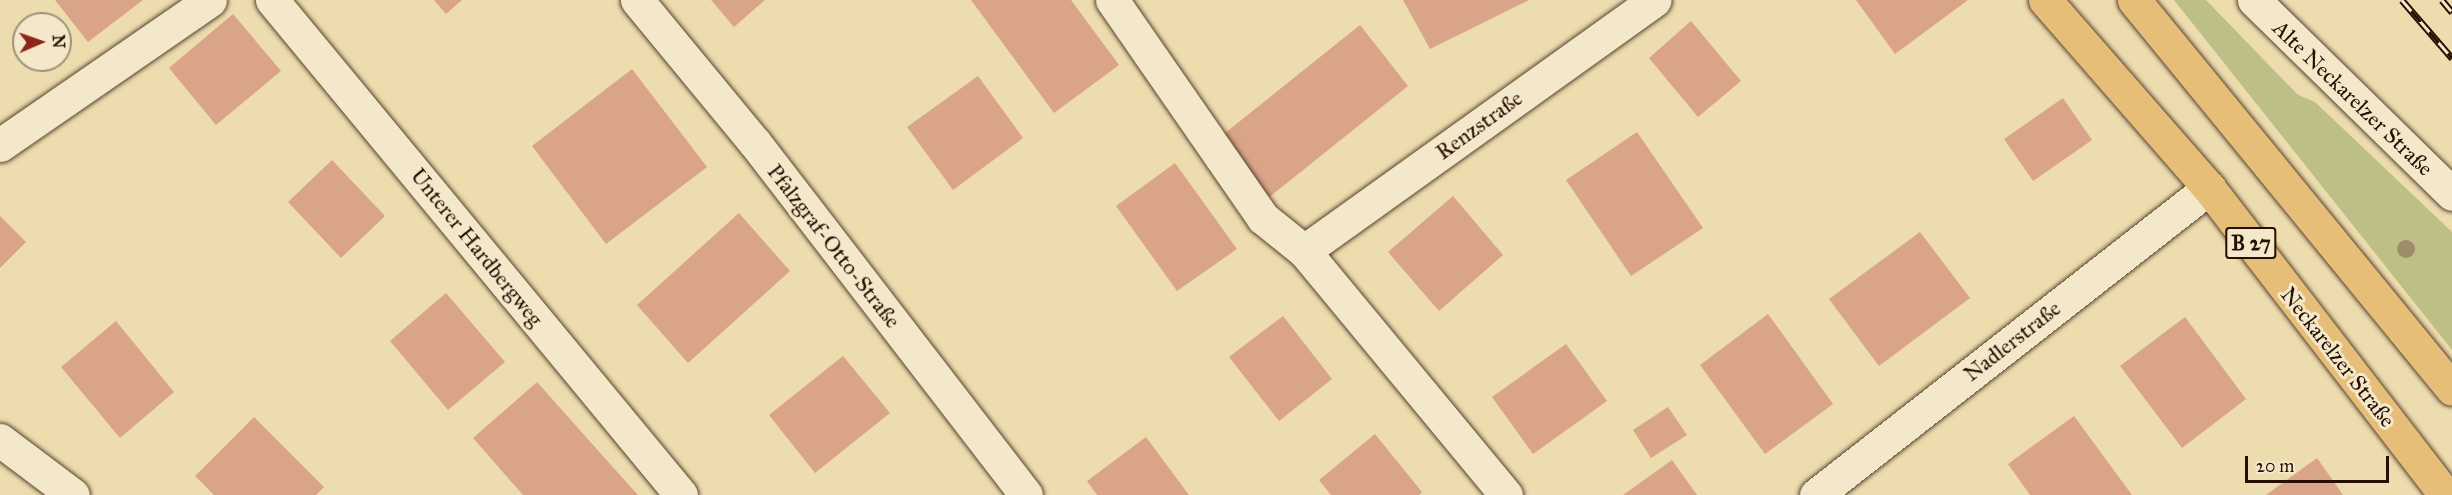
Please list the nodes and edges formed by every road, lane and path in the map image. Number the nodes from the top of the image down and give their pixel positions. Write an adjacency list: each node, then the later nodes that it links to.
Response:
1 (210, 0): 9 (street)
2 (272, 0): 16 (street, Unterer Hardbergweg)
3 (637, 0): 17 (street, Pfalzgraf-Otto-Straße)
4 (1112, 0): 12 (street)
5 (1654, 0): 12 (street, Renzstraße)
6 (2045, 0): 10 (main road, Neckarelzer Straße / B 27)
7 (2134, 0): 13 (main road, B 27)
8 (2254, 0): 11 (street, Alte Neckarelzer Straße)
9 (0, 144)
10 (2209, 188): 19 (street, Nadlerstraße); 20 (main road, Neckarelzer Straße / B 27)
11 (2452, 194)
12 (1304, 251): 18 (street)
13 (2452, 389)
14 (0, 440): 15 (street)
15 (73, 495)
16 (681, 495)
17 (1026, 495)
18 (1506, 495)
19 (1816, 495)
20 (2445, 495)

